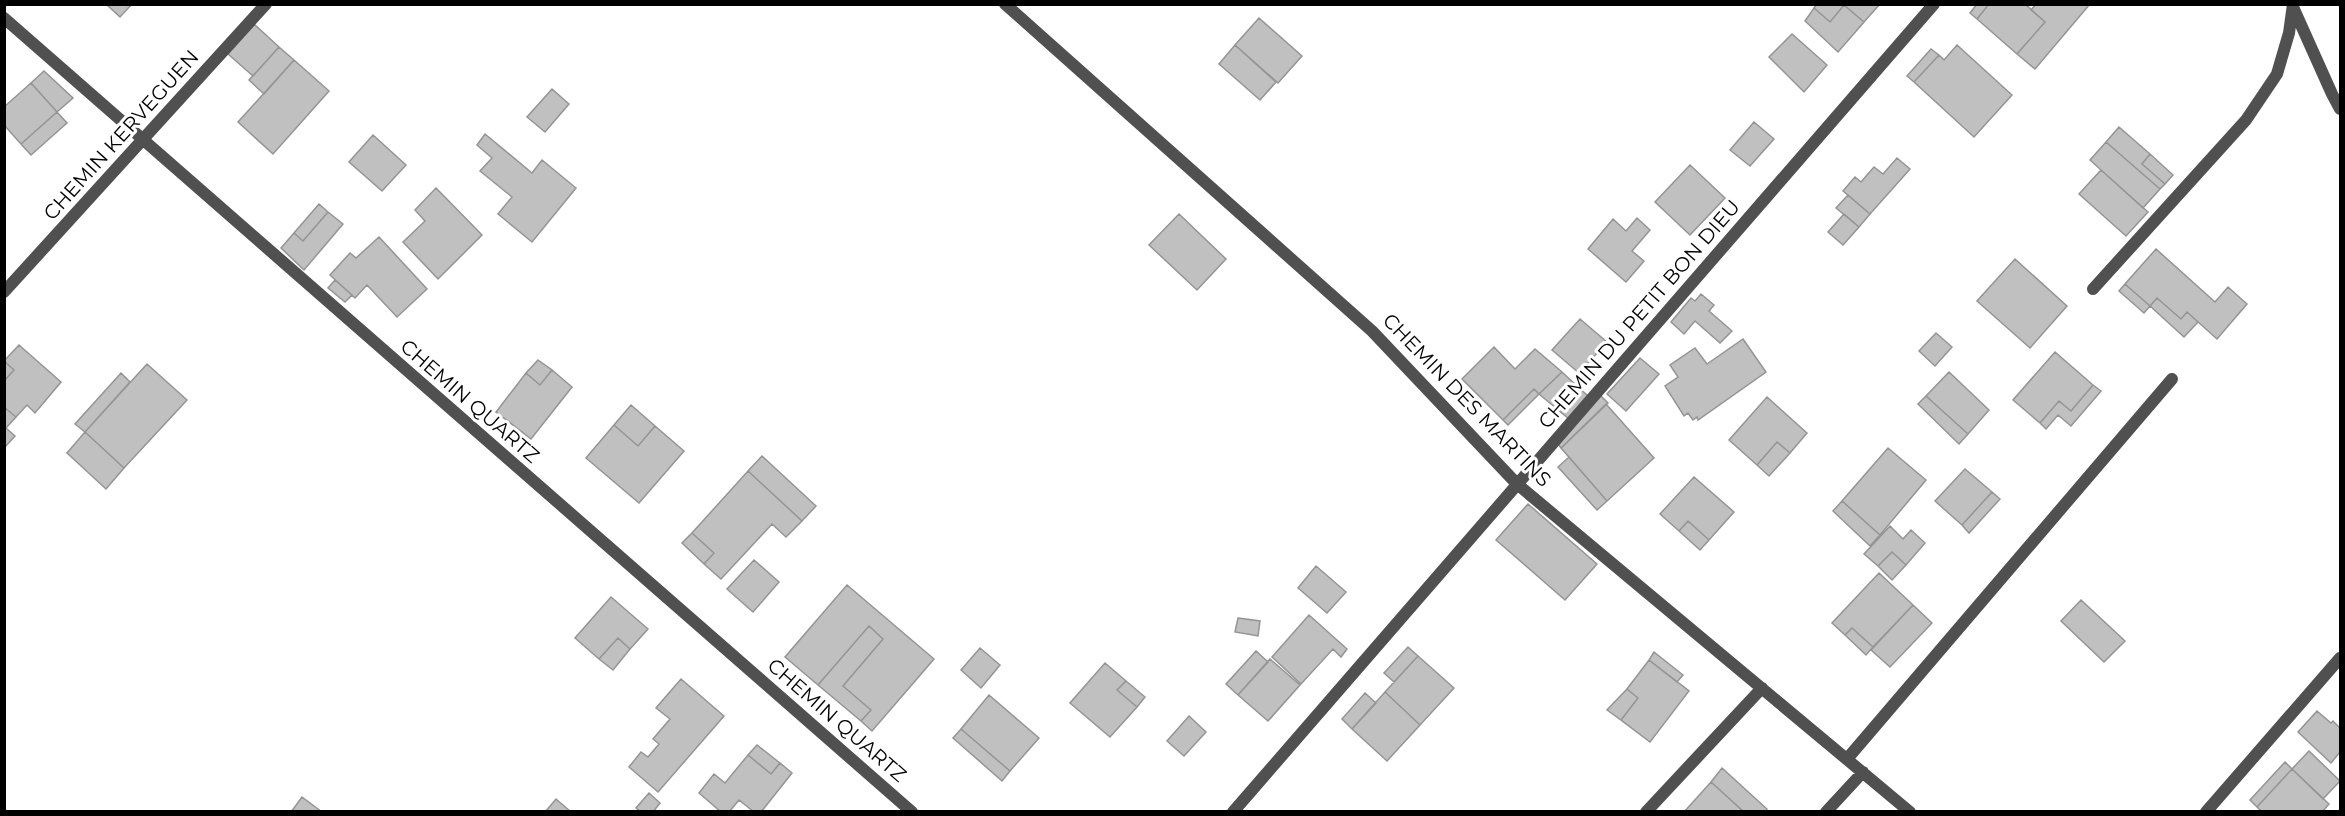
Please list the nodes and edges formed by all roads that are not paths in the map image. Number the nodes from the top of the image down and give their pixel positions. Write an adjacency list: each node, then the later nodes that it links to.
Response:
1 (266, 4): 7 (street, CHEMIN KERVEGUEN)
2 (1005, 4): 11 (street, CHEMIN DES MARTINS)
3 (1934, 4): 11 (street, CHEMIN DU PETIT BON DIEU)
4 (2292, 6): 6 (street); 8 (street)
5 (4, 18): 7 (street, CHEMIN QUARTZ)
6 (2340, 109)
7 (142, 140): 9 (street, CHEMIN KERVEGUEN); 16 (street, CHEMIN QUARTZ)
8 (2093, 289)
9 (4, 292)
10 (2172, 379): 14 (street)
11 (1517, 484): 13 (street, CHEMIN DES MARTINS); 17 (street, CHEMIN DU PETIT BON DIEU)
12 (2340, 658): 21 (street)
13 (1762, 688): 14 (street, CHEMIN DES MARTINS); 18 (street)
14 (1847, 759): 15 (street, CHEMIN DES MARTINS)
15 (1863, 772): 19 (street); 20 (street, CHEMIN DES MARTINS)
16 (912, 812)
17 (1233, 812)
18 (1646, 812)
19 (1827, 812)
20 (1910, 812)
21 (2206, 812)

